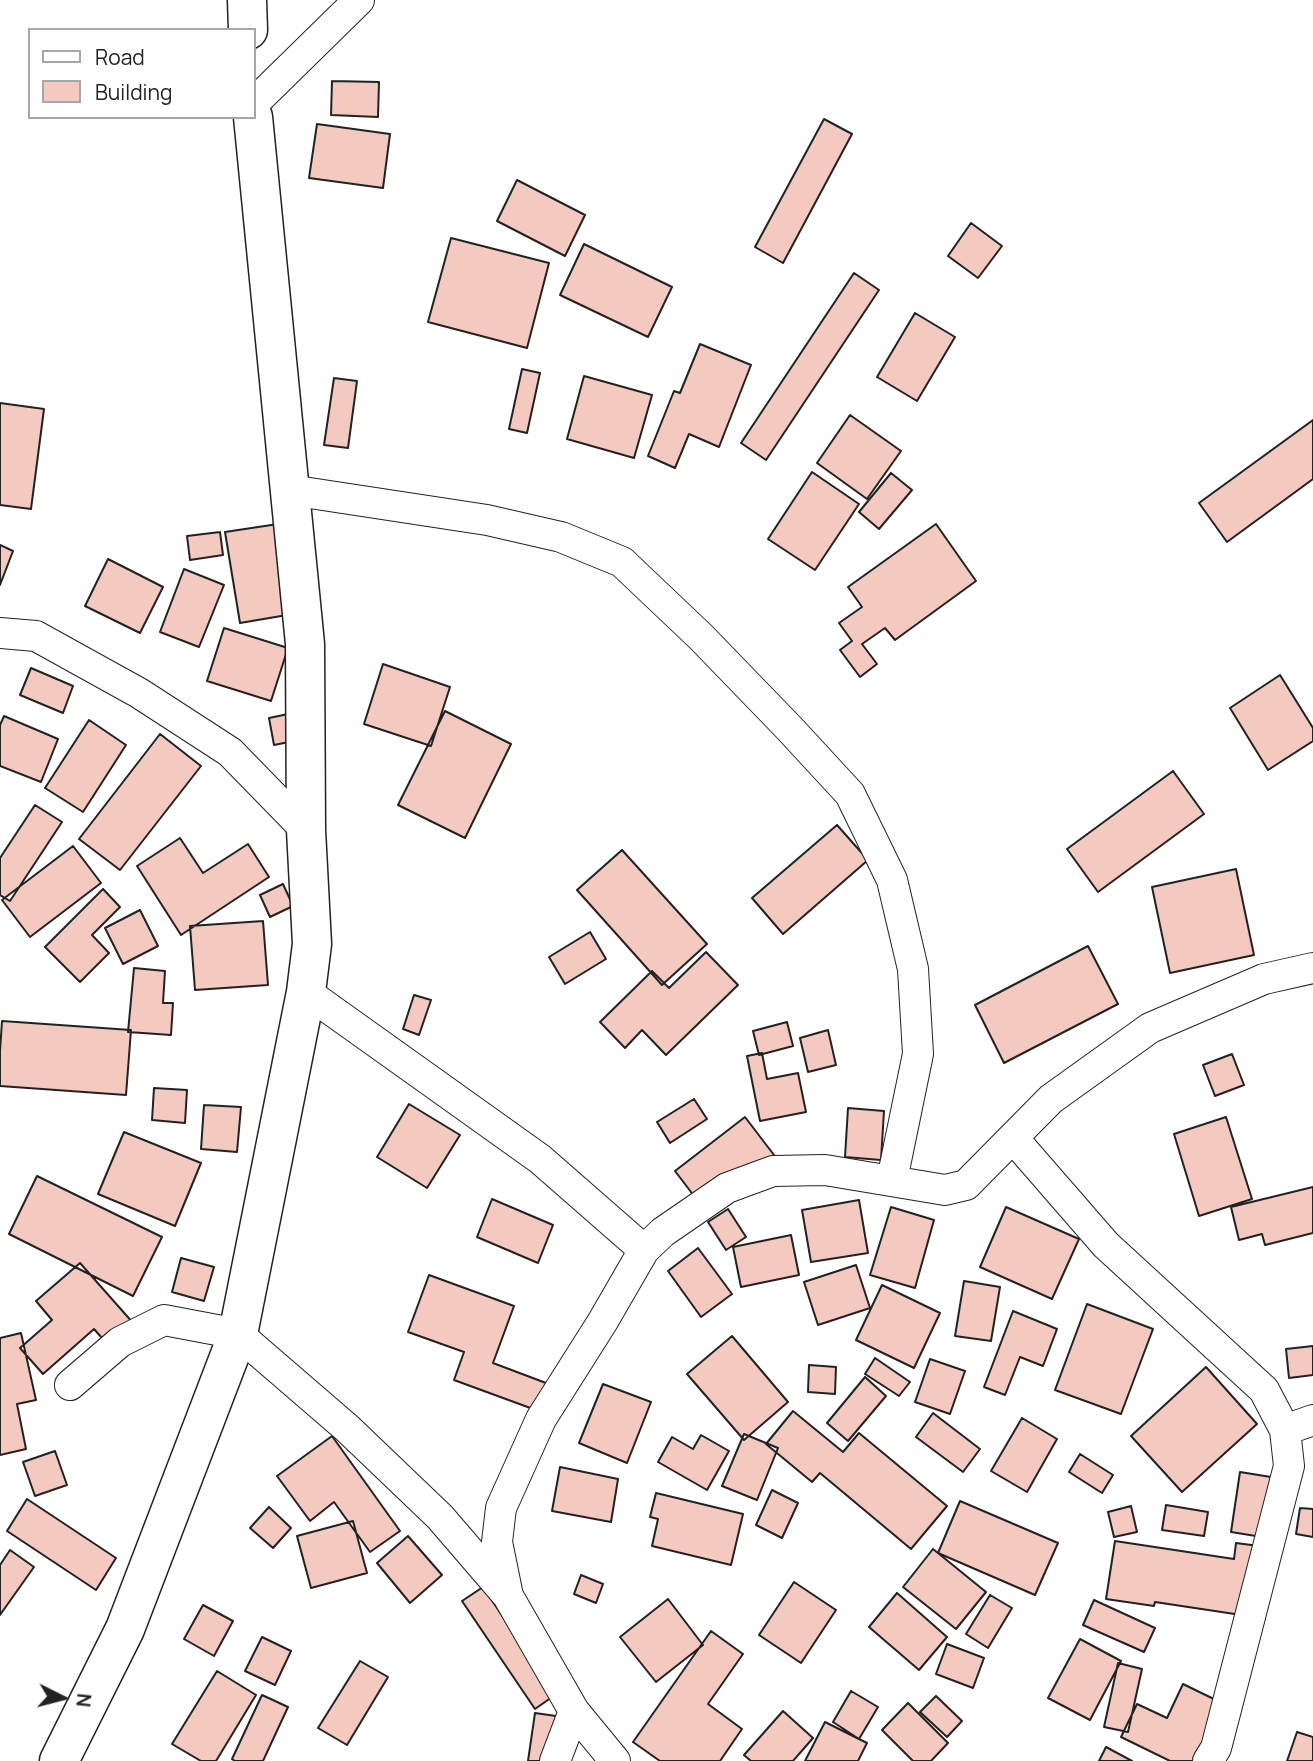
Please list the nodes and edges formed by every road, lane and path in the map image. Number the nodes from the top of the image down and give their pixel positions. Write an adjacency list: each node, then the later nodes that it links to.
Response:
1 (247, 0): 3 (street)
2 (359, 0): 4 (street)
3 (248, 28)
4 (256, 101)
5 (253, 119): 6 (street)
6 (290, 490): 8 (street); 12 (street)
7 (0, 633): 8 (street)
8 (306, 830): 10 (street)
9 (1313, 968): 11 (street)
10 (306, 992): 13 (street); 14 (street)
11 (1013, 1138): 12 (street); 16 (street)
12 (892, 1180): 13 (street)
13 (643, 1250): 17 (street)
14 (238, 1334): 15 (street); 17 (street); 19 (street)
15 (70, 1385)
16 (1299, 1425): 22 (street)
17 (508, 1596): 18 (street)
18 (574, 1711): 20 (street); 21 (street)
19 (59, 1761)
20 (555, 1761)
21 (615, 1761)
22 (1208, 1761)

